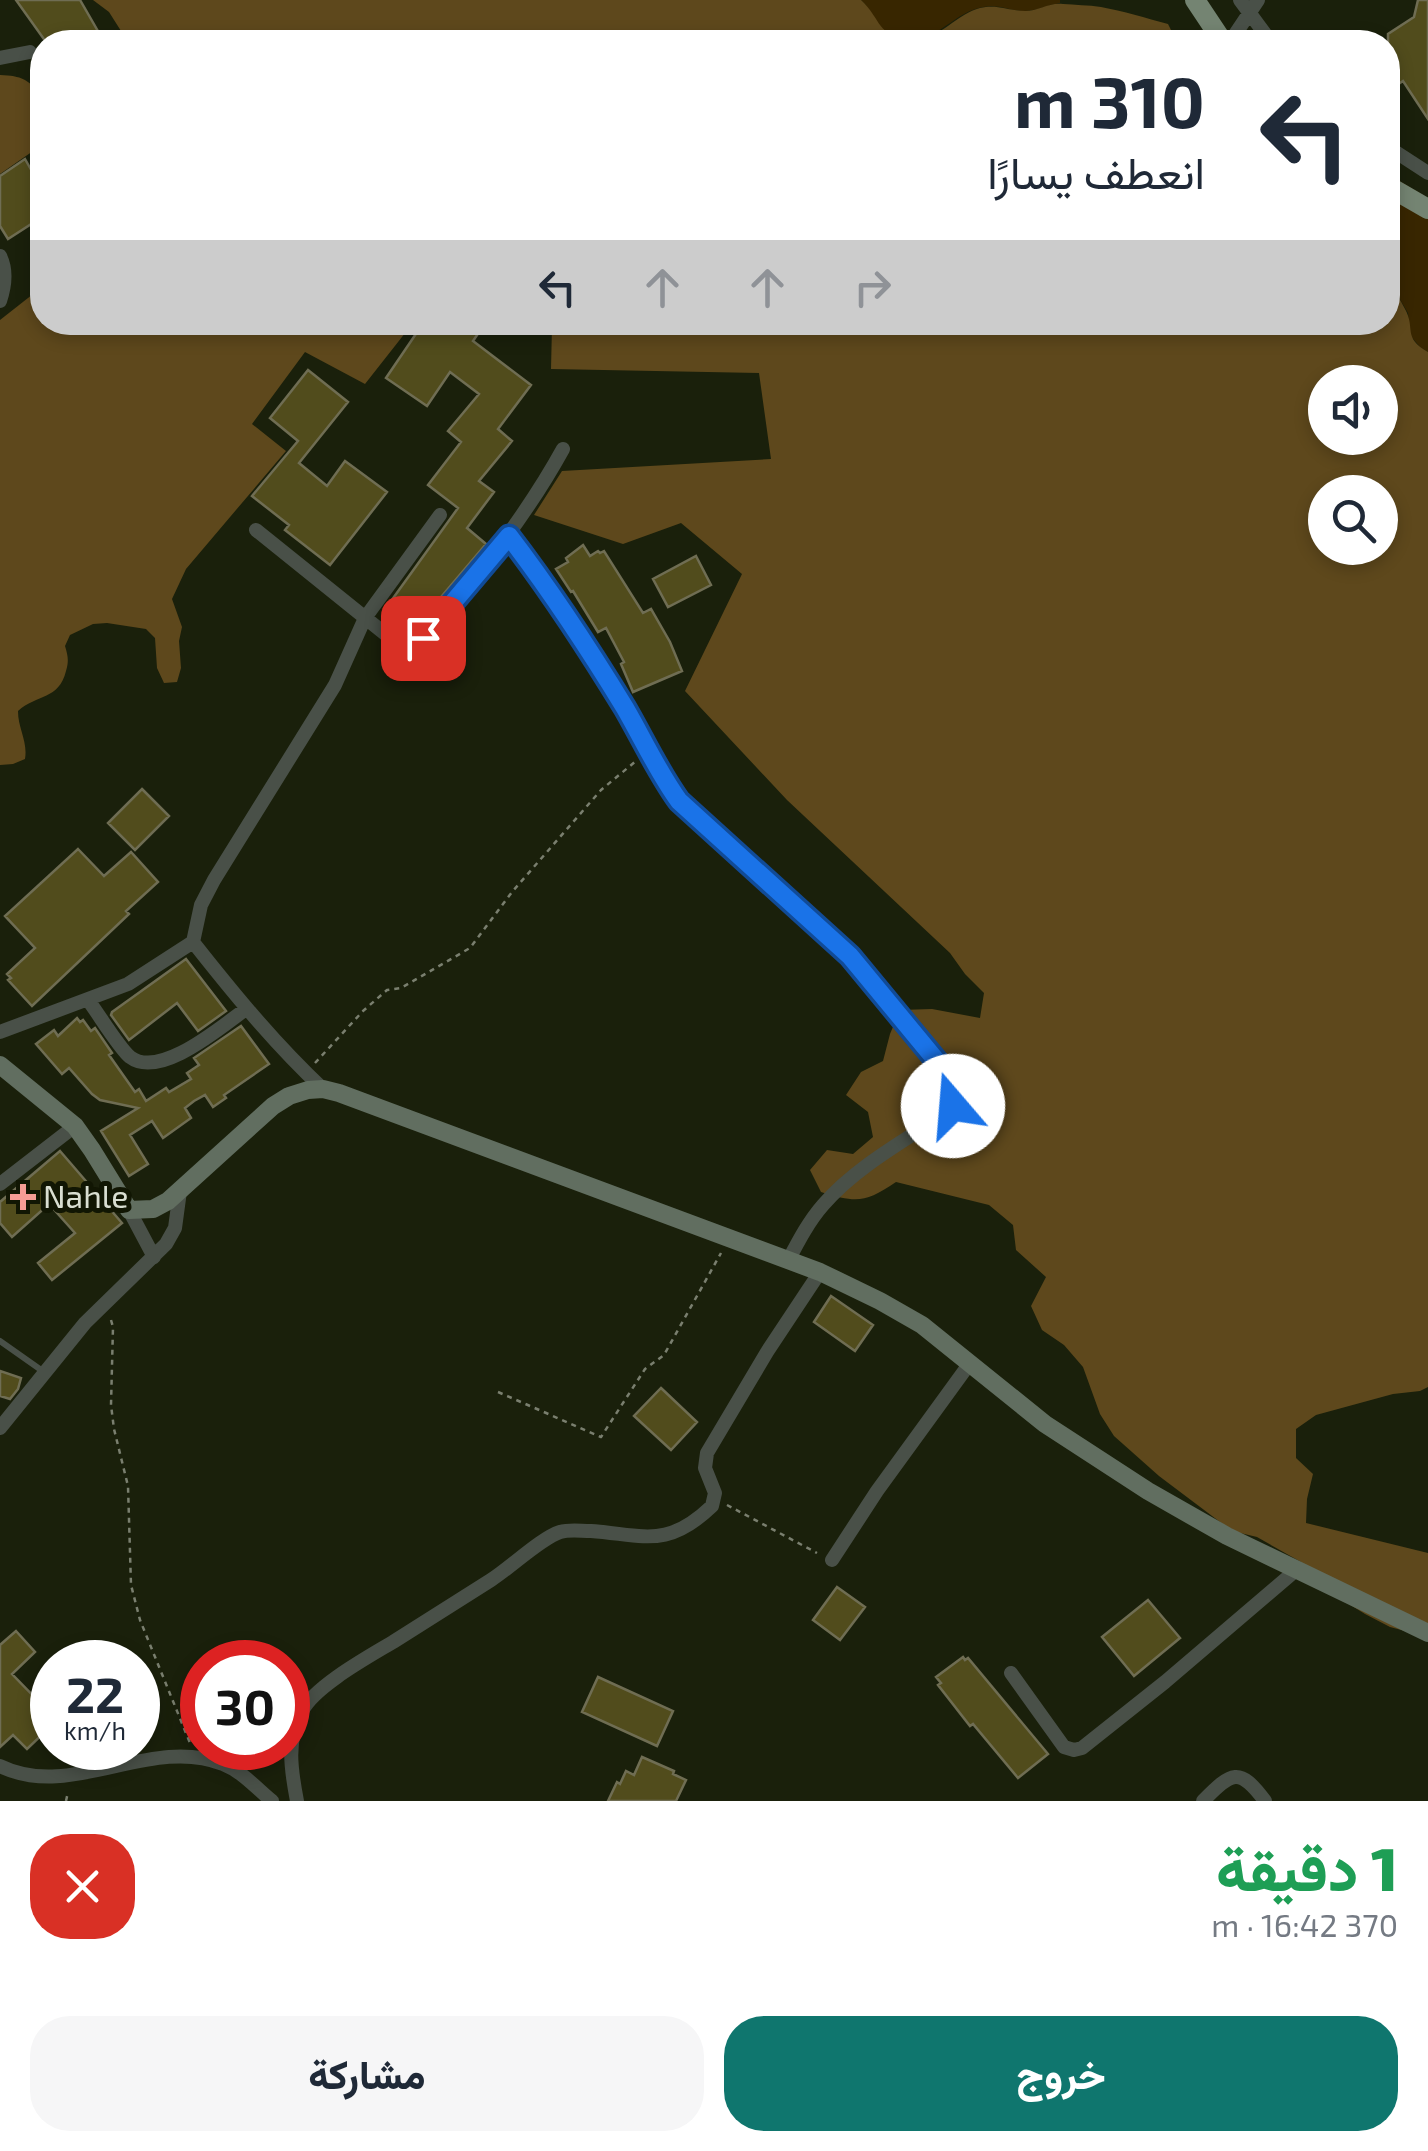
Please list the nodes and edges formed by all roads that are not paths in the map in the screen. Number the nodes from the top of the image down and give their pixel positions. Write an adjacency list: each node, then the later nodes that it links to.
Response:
1 (1195, 0): 5 (main road)
2 (1240, 0): 4 (street)
3 (1258, 0): 4 (street)
4 (1250, 14): 6 (street); 7 (street)
5 (1218, 30)
6 (1237, 30)
7 (1263, 30)
8 (30, 52): 9 (street)
9 (0, 58)
10 (1400, 154): 11 (street)
11 (1428, 173)
12 (1400, 193): 13 (main road)
13 (1428, 210)
14 (0, 256): 15 (street)
15 (0, 300)
16 (563, 448): 19 (street)
17 (440, 515): 20 (street)
18 (256, 530): 20 (street)
19 (509, 536): 20 (street); 32 (street)
20 (365, 618): 21 (street)
21 (193, 942): 22 (street); 23 (street)
22 (88, 1000): 23 (street); 24 (street)
23 (246, 1009): 26 (street)
24 (0, 1032)
25 (0, 1064): 27 (street)
26 (323, 1089): 29 (street); 32 (street)
27 (74, 1126): 28 (street); 30 (street)
28 (0, 1184)
29 (180, 1191): 30 (street); 31 (street)
30 (129, 1210): 31 (street)
31 (154, 1256): 36 (street)
32 (789, 1259): 33 (street)
33 (820, 1272): 35 (street); 45 (street)
34 (0, 1341): 36 (lane)
35 (970, 1363): 38 (street); 39 (street)
36 (45, 1372): 37 (street)
37 (0, 1428)
38 (832, 1560)
39 (1296, 1570): 40 (street); 41 (street)
40 (1428, 1633)
41 (1011, 1674)
42 (0, 1766): 43 (street)
43 (68, 1793): 44 (street)
44 (272, 1801)
45 (297, 1801)
46 (1203, 1801): 47 (street)
47 (1265, 1801)

